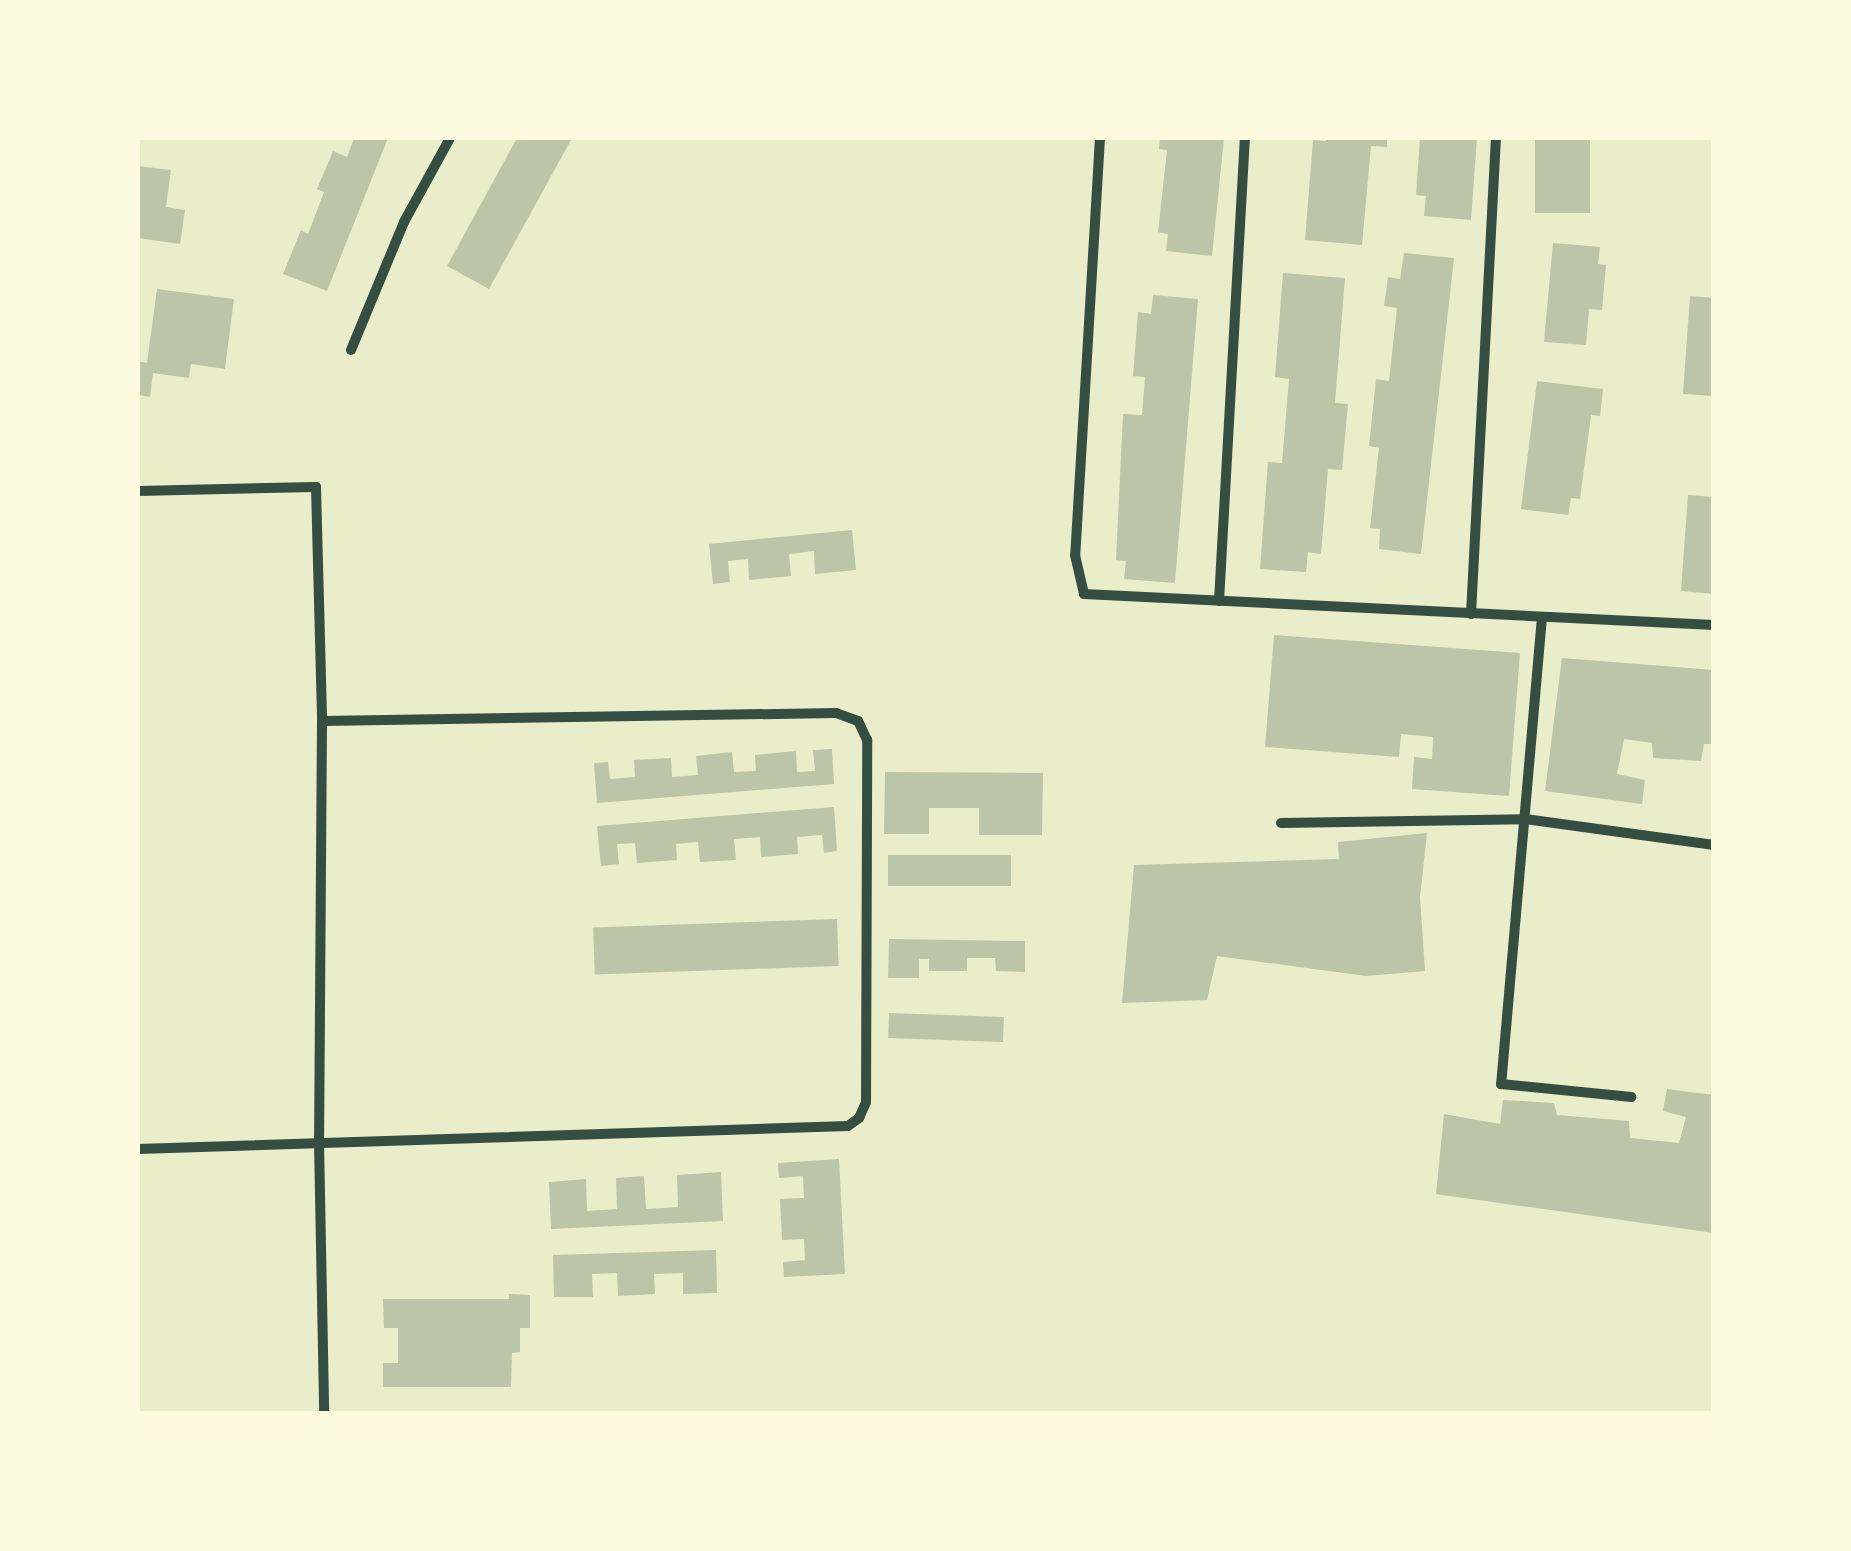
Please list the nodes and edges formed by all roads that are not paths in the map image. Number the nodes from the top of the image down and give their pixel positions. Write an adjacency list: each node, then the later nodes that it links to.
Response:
1 (450, 138): 5 (street)
2 (1100, 138): 7 (street)
3 (1245, 138): 7 (street)
4 (1496, 138): 8 (street)
5 (351, 350)
6 (138, 492): 11 (street)
7 (1219, 601): 8 (street)
8 (1471, 614): 9 (street)
9 (1542, 617): 10 (street); 12 (street)
10 (1714, 625)
11 (322, 722): 16 (street); 16 (street)
12 (1525, 818): 13 (street); 14 (street); 15 (street)
13 (1281, 824)
14 (1714, 845)
15 (1630, 1097)
16 (318, 1142): 17 (street); 18 (street)
17 (138, 1149)
18 (324, 1414)

